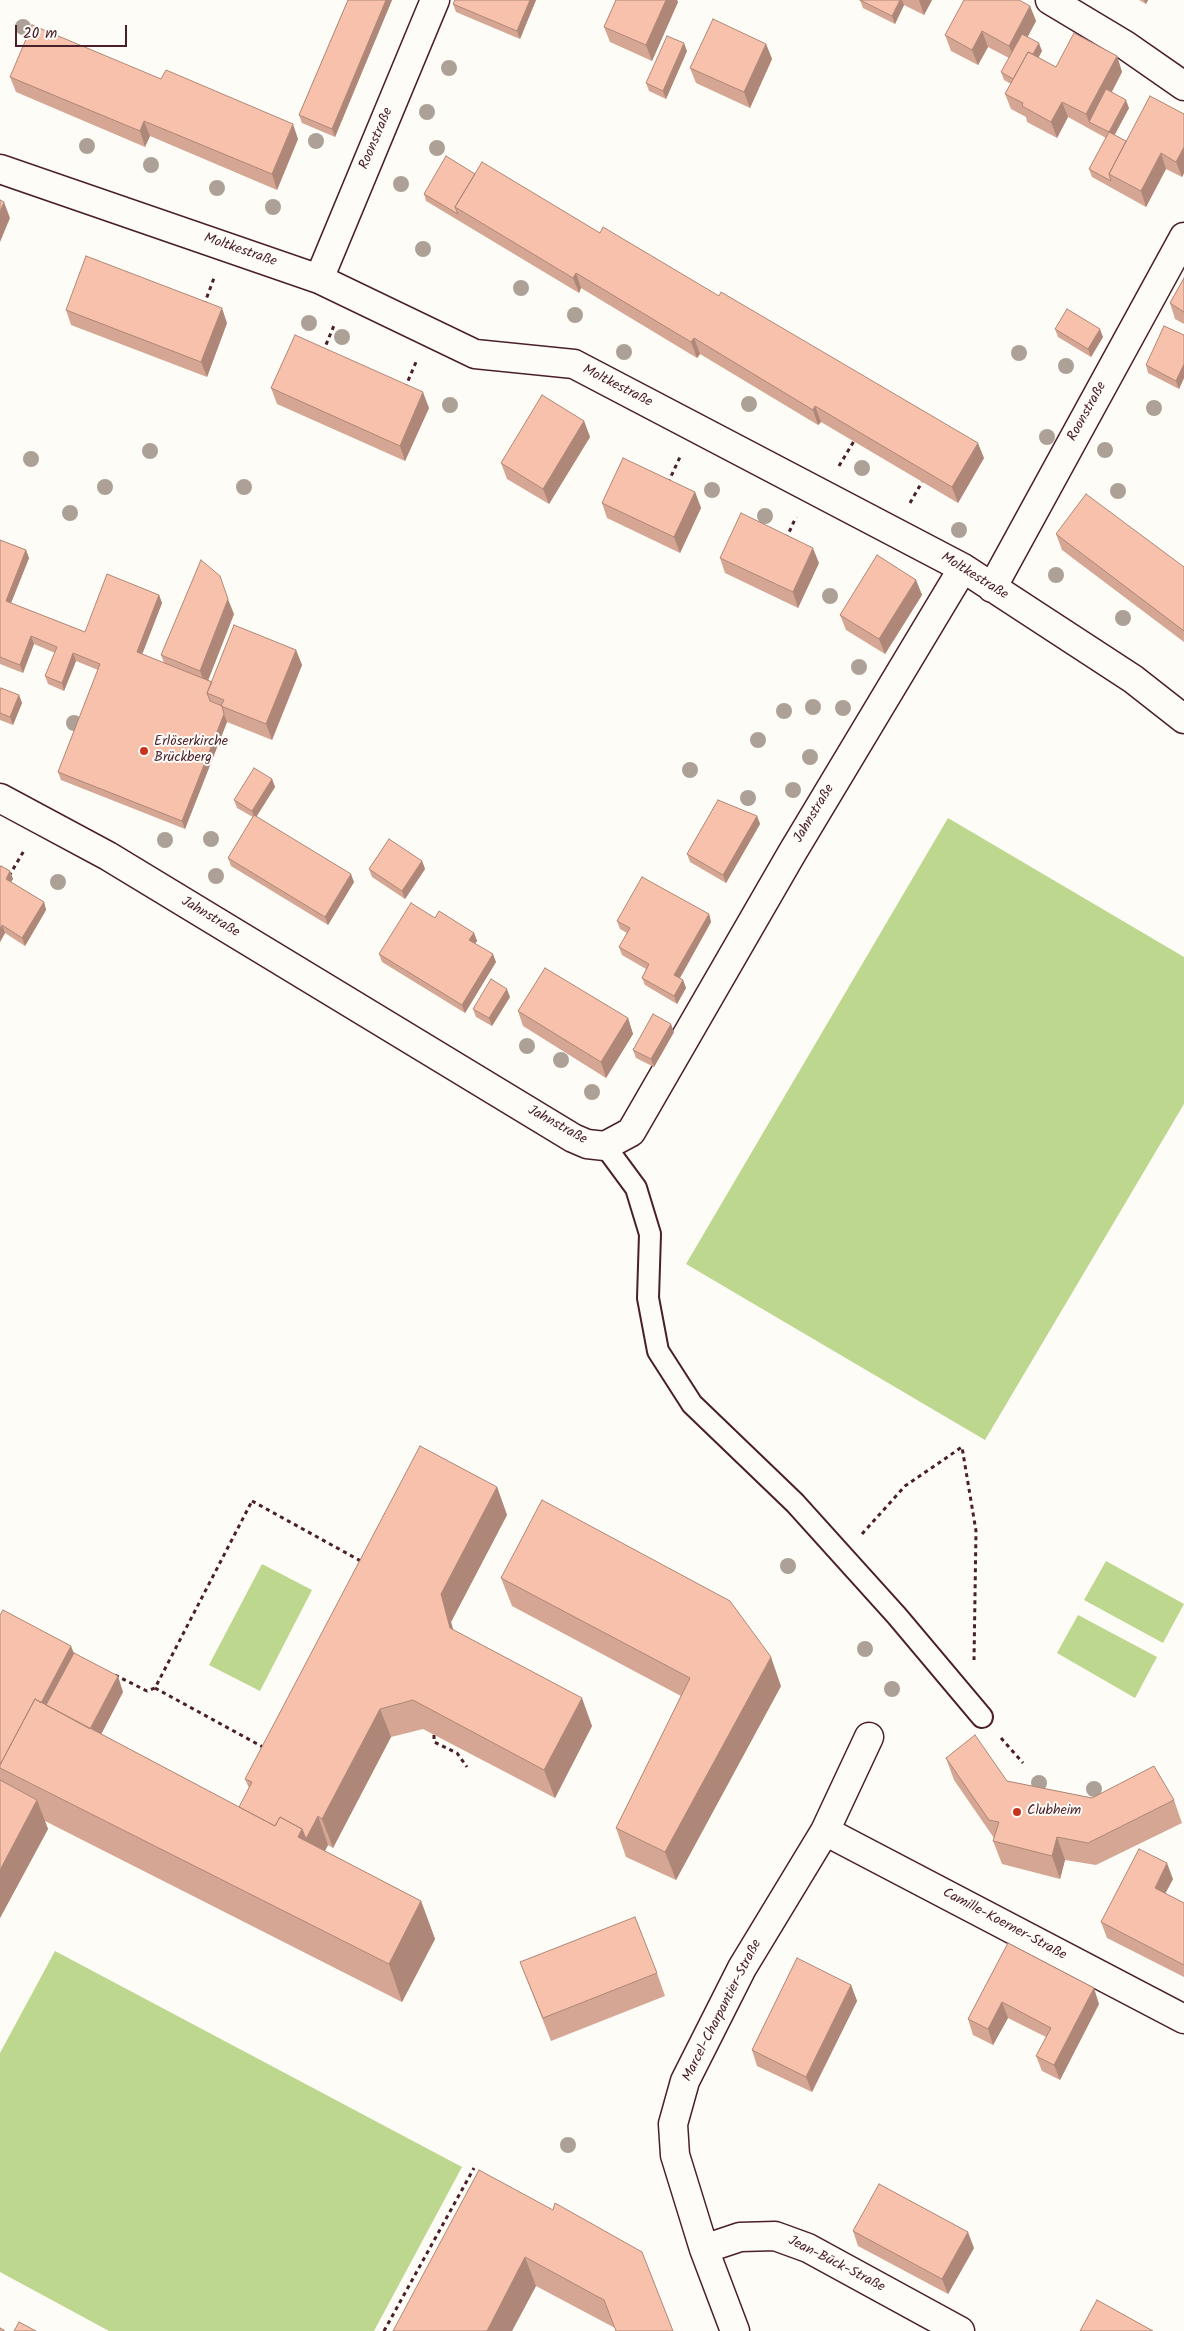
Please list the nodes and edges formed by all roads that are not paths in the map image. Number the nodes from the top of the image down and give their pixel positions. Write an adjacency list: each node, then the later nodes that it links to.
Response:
1 (435, 0): 6 (street, Roonstraße)
2 (1050, 0): 3 (street)
3 (1184, 86)
4 (0, 169): 6 (street, Moltkestraße)
5 (1184, 237): 8 (street, Roonstraße)
6 (319, 279): 7 (street, Moltkestraße)
7 (963, 568): 8 (street, Moltkestraße); 11 (street, Jahnstraße)
8 (992, 588): 9 (street, Moltkestraße)
9 (1184, 719)
10 (0, 798): 11 (street, Jahnstraße)
11 (605, 1146): 12 (lane)
12 (982, 1717)
13 (869, 1738): 14 (street, Marcel-Charpantier-Straße)
14 (825, 1831): 15 (street, Camille-Koerner-Straße); 16 (street, Marcel-Charpantier-Straße)
15 (1184, 2019)
16 (704, 2249): 17 (street, Marcel-Charpantier-Straße); 18 (street, Jean-Bück-Straße)
17 (735, 2331)
18 (960, 2331)

